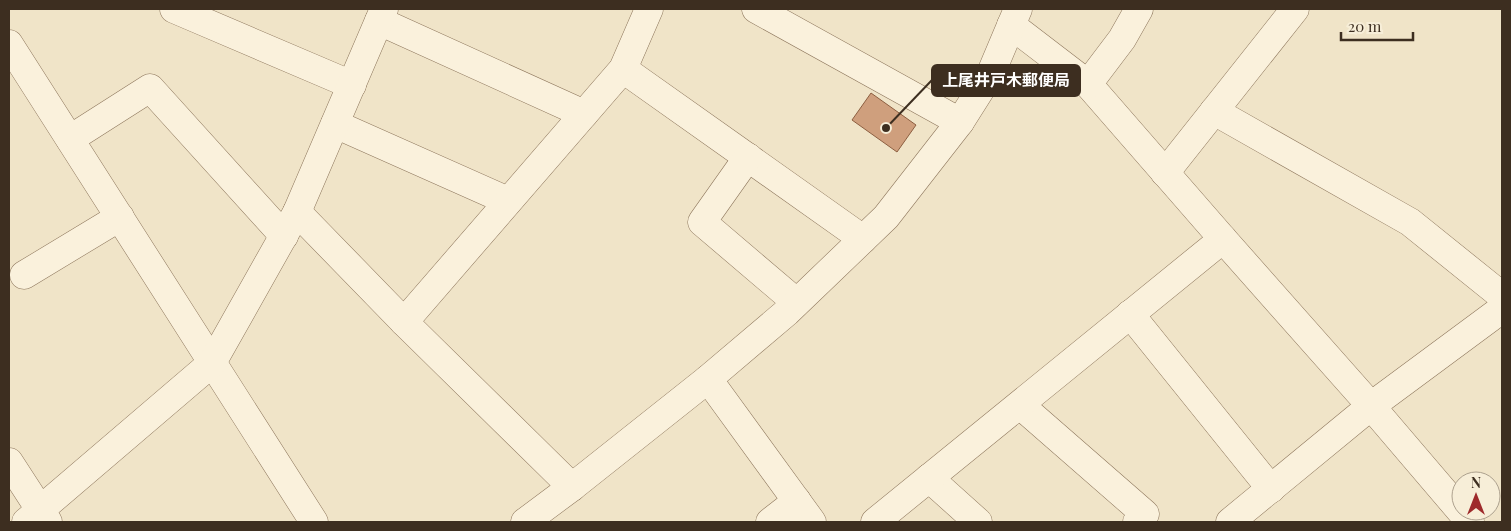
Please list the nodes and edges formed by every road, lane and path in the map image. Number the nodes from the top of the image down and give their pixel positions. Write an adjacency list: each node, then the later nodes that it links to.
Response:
1 (174, 9): 6 (street)
2 (649, 9): 10 (street)
3 (756, 9): 15 (street)
4 (1139, 9): 11 (street)
5 (1295, 9): 13 (street)
6 (207, 15): 12 (street)
7 (382, 15): 12 (street); 14 (street)
8 (1015, 17): 11 (street); 15 (street)
9 (9, 44): 17 (street)
10 (624, 69): 14 (street); 18 (street)
11 (1088, 84): 19 (street)
12 (352, 85): 16 (street)
13 (1214, 111): 19 (street); 27 (street)
14 (584, 114): 20 (street)
15 (960, 122): 24 (street)
16 (335, 124): 20 (street); 21 (street)
17 (70, 139): 22 (street); 23 (street)
18 (748, 157): 24 (street); 28 (street)
19 (1166, 173): 25 (street)
20 (508, 201): 31 (street)
21 (297, 212): 23 (street); 31 (street)
22 (120, 217): 26 (street); 32 (street)
23 (284, 236): 32 (street)
24 (863, 239): 28 (street)
25 (1223, 239): 30 (street); 35 (street)
26 (24, 275)
27 (1502, 296)
28 (796, 302): 33 (street)
29 (1502, 309): 35 (street)
30 (1130, 314): 34 (street); 39 (street)
31 (404, 322): 38 (street)
32 (212, 363): 41 (street); 43 (street)
33 (708, 379): 38 (street); 40 (street)
34 (1020, 405): 37 (street); 49 (street)
35 (1372, 406): 39 (street); 50 (street)
36 (9, 462): 41 (street)
37 (929, 478): 47 (street); 48 (street)
38 (572, 487): 44 (street)
39 (1271, 489): 42 (street)
40 (797, 501): 45 (street); 46 (street)
41 (38, 518)
42 (1236, 521)
43 (314, 522)
44 (525, 522)
45 (770, 522)
46 (812, 522)
47 (875, 522)
48 (978, 522)
49 (1137, 522)
50 (1470, 522)

